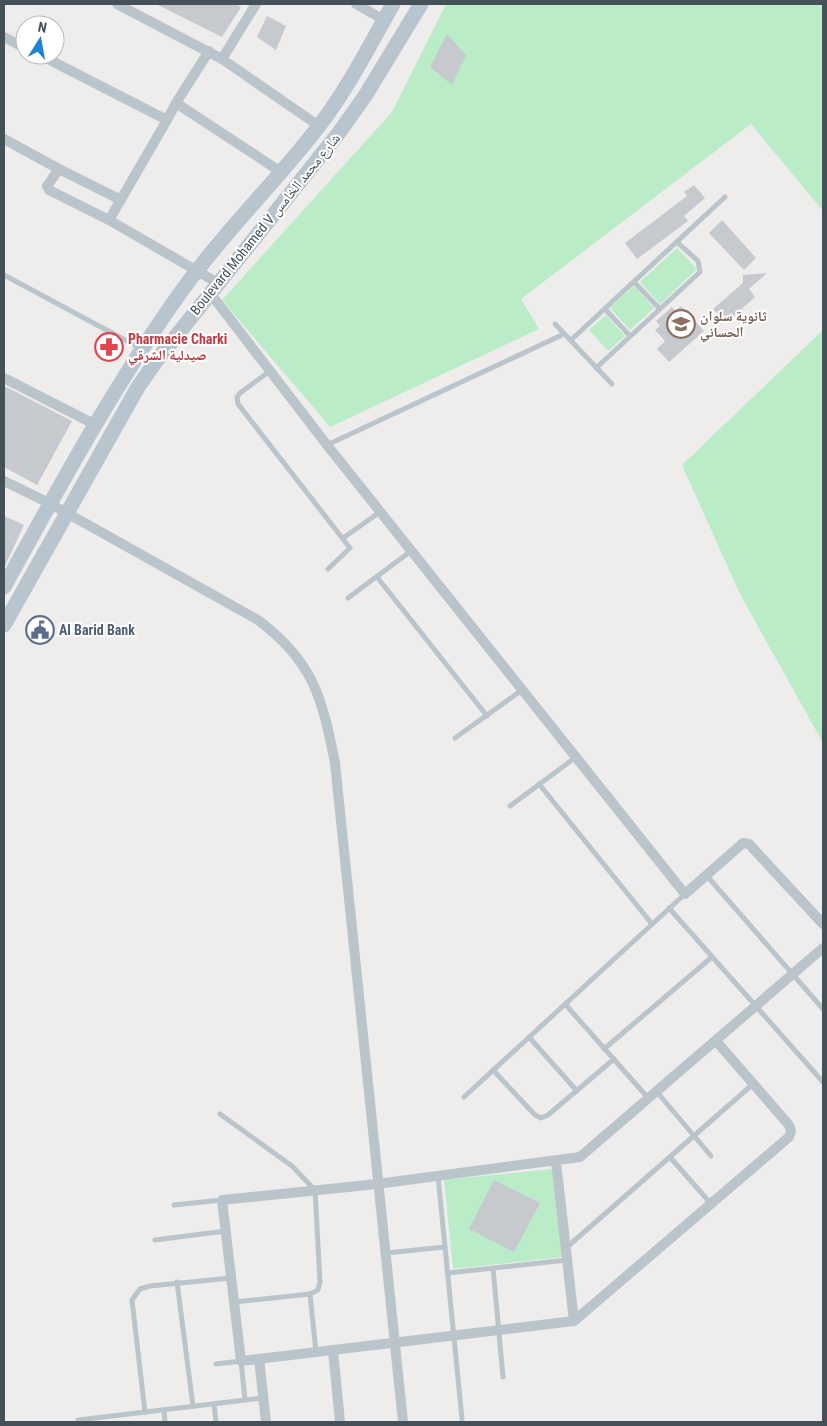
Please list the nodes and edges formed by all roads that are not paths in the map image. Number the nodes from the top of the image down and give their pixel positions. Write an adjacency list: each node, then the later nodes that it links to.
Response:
1 (117, 4): 7 (street)
2 (256, 4): 8 (street)
3 (356, 4): 6 (street)
4 (393, 4): 6 (street, Boulevard Mohamed V شارع محمد الخامس)
5 (421, 4): 23 (street, Boulevard Mohamed V شارع محمد الخامس)
6 (384, 20): 12 (street, Boulevard Mohamed V شارع محمد الخامس)
7 (209, 51): 8 (street); 10 (street)
8 (222, 59): 12 (street)
9 (60, 65): 11 (street)
10 (176, 103): 11 (street); 15 (street)
11 (167, 120): 17 (street)
12 (319, 126): 15 (street, Boulevard Mohamed V شارع محمد الخامس)
13 (4, 139): 14 (street)
14 (59, 169): 17 (street); 18 (street)
15 (281, 172): 20 (street, Boulevard Mohamed V شارع محمد الخامس)
16 (725, 197): 19 (lane)
17 (121, 200): 18 (street)
18 (109, 220): 20 (street)
19 (677, 242): 22 (lane); 25 (lane)
20 (199, 270): 23 (street); 30 (street, Boulevard Mohamed V شارع محمد الخامس)
21 (4, 276): 30 (lane)
22 (634, 282): 24 (lane); 25 (lane)
23 (214, 288): 32 (street); 40 (street, Boulevard Mohamed V شارع محمد الخامس)
24 (605, 309): 28 (lane); 29 (lane)
25 (660, 309): 28 (lane)
26 (555, 324): 27 (lane)
27 (564, 334): 29 (lane); 36 (lane)
28 (630, 336): 31 (lane)
29 (570, 340): 31 (lane)
30 (143, 349): 35 (street, Boulevard Mohamed V شارع محمد الخامس)
31 (596, 368): 34 (lane)
32 (270, 371): 36 (street); 41 (lane)
33 (4, 378): 35 (street)
34 (612, 384)
35 (94, 424): 38 (street, Boulevard Mohamed V شارع محمد الخامس)
36 (327, 445): 39 (street)
37 (4, 481): 38 (street)
38 (49, 502): 40 (street); 45 (street, Boulevard Mohamed V شارع محمد الخامس)
39 (380, 512): 41 (lane); 42 (street)
40 (67, 514): 47 (street, Boulevard Mohamed V شارع محمد الخامس); 82 (street)
41 (343, 538): 43 (lane)
42 (411, 551): 44 (lane); 48 (street)
43 (328, 569)
44 (377, 577): 46 (lane); 49 (lane)
45 (6, 578)
46 (348, 598)
47 (4, 625)
48 (522, 690): 49 (lane); 51 (street)
49 (487, 716): 50 (lane)
50 (456, 738)
51 (576, 757): 52 (lane); 55 (street)
52 (539, 784): 53 (lane); 57 (lane)
53 (510, 806)
54 (707, 876): 55 (street); 58 (street); 61 (lane)
55 (685, 894): 56 (lane)
56 (669, 908): 57 (lane); 60 (lane)
57 (652, 924): 62 (lane)
58 (823, 924)
59 (823, 948): 61 (street)
60 (712, 957): 63 (lane); 67 (lane)
61 (793, 974): 63 (street); 64 (lane)
62 (565, 1004): 65 (lane); 67 (lane)
63 (756, 1006): 66 (street); 70 (lane)
64 (823, 1008)
65 (529, 1037): 69 (lane); 72 (lane)
66 (716, 1040): 71 (street); 73 (street)
67 (604, 1048): 68 (lane)
68 (614, 1060): 72 (lane); 75 (lane)
69 (493, 1070): 72 (lane); 74 (lane)
70 (823, 1082)
71 (754, 1083): 77 (lane); 86 (street)
72 (577, 1090)
73 (658, 1092): 75 (street); 77 (lane)
74 (464, 1097)
75 (649, 1099): 80 (street)
76 (220, 1114): 83 (lane)
77 (694, 1135): 78 (lane); 79 (lane)
78 (711, 1156)
79 (670, 1157): 86 (lane); 90 (lane)
80 (556, 1162): 81 (street); 90 (street)
81 (438, 1176): 82 (street); 89 (lane)
82 (377, 1184): 83 (street); 91 (street)
83 (315, 1190): 84 (street); 97 (lane)
84 (222, 1200): 85 (lane); 87 (street)
85 (174, 1205)
86 (712, 1205): 99 (street)
87 (226, 1231): 88 (lane); 95 (street)
88 (155, 1240)
89 (445, 1246): 91 (lane); 94 (lane)
90 (566, 1249): 92 (street)
91 (385, 1253): 102 (street)
92 (567, 1260): 93 (lane); 99 (street)
93 (493, 1268): 94 (lane); 100 (lane)
94 (448, 1273): 101 (lane)
95 (231, 1278): 96 (lane); 98 (street)
96 (178, 1282): 112 (lane); 114 (lane)
97 (310, 1294): 98 (lane); 104 (lane)
98 (234, 1302): 106 (street)
99 (574, 1321): 100 (street)
100 (499, 1330): 101 (street); 108 (lane)
101 (454, 1336): 102 (street); 115 (lane)
102 (396, 1342): 103 (street); 121 (street)
103 (333, 1351): 104 (street); 120 (street)
104 (316, 1352): 105 (street)
105 (259, 1359): 106 (street); 109 (street)
106 (241, 1361): 107 (lane); 110 (lane)
107 (216, 1364)
108 (504, 1377)
109 (263, 1398): 110 (lane); 119 (street)
110 (245, 1400): 111 (lane)
111 (214, 1404): 112 (lane); 118 (lane)
112 (193, 1406): 113 (lane)
113 (164, 1410): 114 (lane); 117 (lane)
114 (145, 1412): 116 (lane)
115 (462, 1419)
116 (78, 1420)
117 (165, 1422)
118 (216, 1422)
119 (266, 1422)
120 (340, 1422)
121 (403, 1422)

